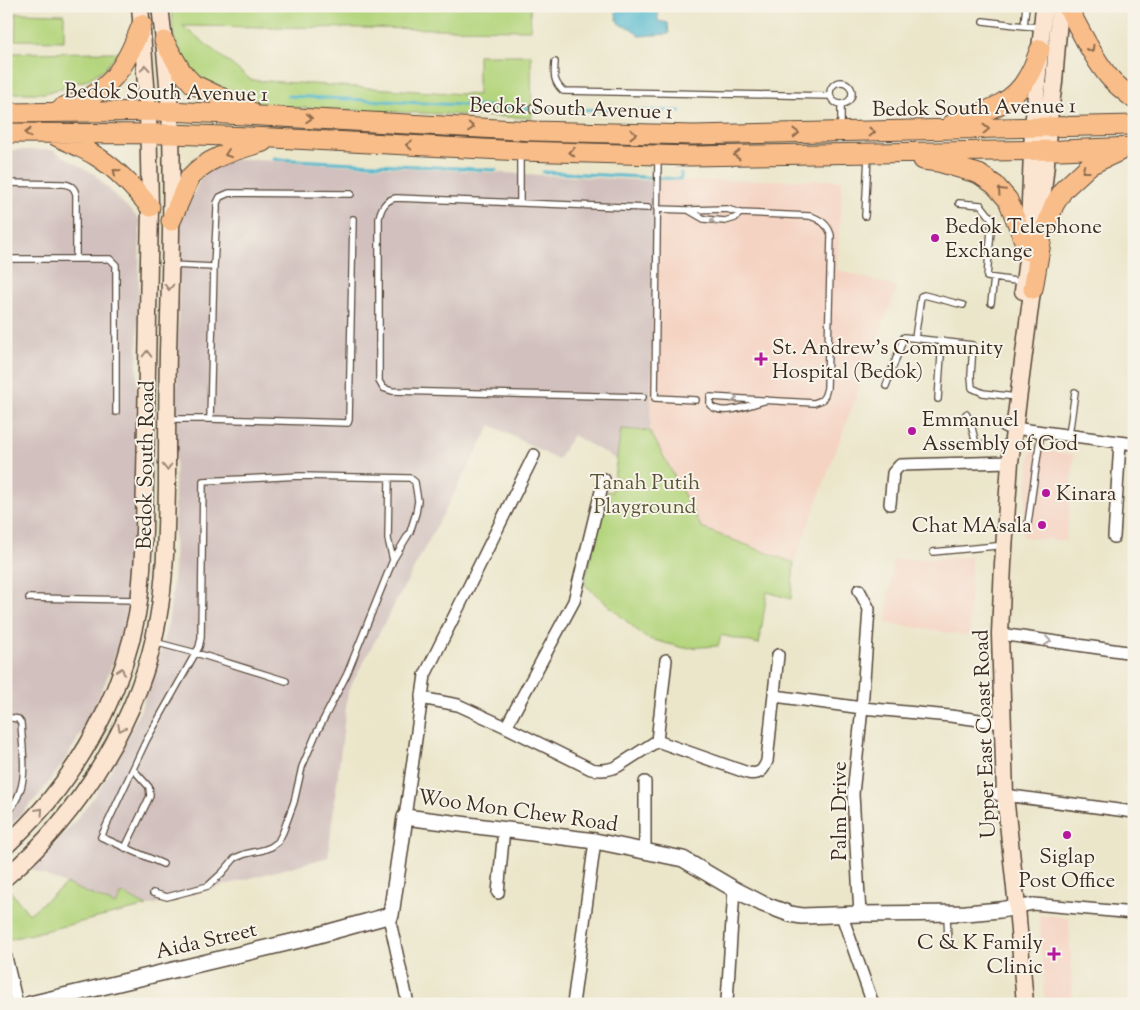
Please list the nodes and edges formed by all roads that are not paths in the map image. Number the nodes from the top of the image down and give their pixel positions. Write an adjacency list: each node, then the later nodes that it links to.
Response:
1 (160, 6): 10 (main road, Bedok South Road)
2 (1026, 6): 8 (lane)
3 (1044, 6): 9 (main road, Upper East Coast Road)
4 (1060, 6): 22 (main road, Upper East Coast Road)
5 (1067, 6): 14 (main road, one-way to 14)
6 (141, 15): 16 (main road, Bedok South Road, one-way to 6); 18 (main road)
7 (984, 21): 8 (lane)
8 (1024, 26): 9 (lane)
9 (1042, 28): 11 (main road, Upper East Coast Road)
10 (164, 41): 17 (main road, Bedok South Road); 20 (main road)
11 (1040, 49): 22 (main road, Upper East Coast Road); 23 (main road)
12 (555, 62): 13 (lane)
13 (830, 96): 15 (lane); 15 (lane)
14 (1134, 99)
15 (841, 105): 24 (lane)
16 (148, 111): 17 (main road, Bedok South Avenue 1); 18 (main road, Bedok South Avenue 1); 27 (main road, Bedok South Road)
17 (170, 111): 20 (main road, Bedok South Avenue 1); 28 (main road, Bedok South Road)
18 (45, 113): 19 (main road, Bedok South Avenue 1)
19 (6, 114)
20 (260, 115): 24 (main road, Bedok South Avenue 1, one-way to 24)
21 (1134, 125): 22 (main road, Bedok South Avenue 1)
22 (1041, 127): 23 (main road, Bedok South Avenue 1, one-way to 22); 31 (main road, Upper East Coast Road)
23 (939, 129): 24 (main road, Bedok South Avenue 1, one-way to 23)
24 (841, 132)
25 (6, 133): 26 (main road, Bedok South Avenue 1, one-way to 25)
26 (51, 133): 27 (main road, Bedok South Avenue 1); 39 (main road, one-way to 26)
27 (149, 133): 28 (main road, Bedok South Avenue 1); 39 (main road, Bedok South Road)
28 (171, 134): 29 (main road, Bedok South Avenue 1); 46 (main road, Bedok South Road)
29 (274, 138): 32 (main road, Bedok South Avenue 1, one-way to 29); 46 (main road, one-way to 46)
30 (1131, 147): 31 (main road, Bedok South Avenue 1); 53 (main road, one-way to 53)
31 (1040, 150): 33 (main road, Bedok South Avenue 1); 47 (main road, Upper East Coast Road); 53 (main road, Upper East Coast Road)
32 (520, 151): 34 (main road, Bedok South Avenue 1, one-way to 32); 37 (lane)
33 (863, 153): 34 (main road, Bedok South Avenue 1, one-way to 34); 44 (lane); 47 (main road, one-way to 33)
34 (658, 155): 41 (lane)
35 (6, 183): 49 (lane)
36 (352, 194): 51 (lane)
37 (520, 203): 40 (lane); 60 (lane)
38 (959, 203): 52 (lane)
39 (150, 207): 86 (main road, Bedok South Road, one-way to 39)
40 (648, 208)
41 (656, 209): 42 (lane); 63 (lane)
42 (688, 210): 43 (lane); 43 (lane, one-way to 42)
43 (740, 213): 64 (lane)
44 (865, 216)
45 (353, 219): 68 (lane)
46 (171, 221): 50 (main road, Bedok South Road)
47 (1028, 251): 53 (main road, Upper East Coast Road)
48 (6, 259): 49 (lane)
49 (76, 259): 65 (lane)
50 (170, 265): 51 (lane); 67 (main road, Bedok South Road, one-way to 67)
51 (214, 267): 68 (lane)
52 (994, 278): 53 (lane); 54 (lane)
53 (1029, 286): 61 (main road, Upper East Coast Road)
54 (991, 303)
55 (963, 305): 56 (lane)
56 (915, 338): 57 (lane); 58 (lane)
57 (942, 341): 61 (lane); 62 (lane)
58 (886, 386)
59 (1074, 392): 72 (lane)
60 (644, 397)
61 (1014, 397): 69 (main road, Upper East Coast Road)
62 (938, 399)
63 (696, 400)
64 (767, 400): 64 (lane, one-way to 64)
65 (116, 412)
66 (966, 414): 75 (lane)
67 (167, 419): 68 (lane); 88 (main road, Bedok South Road, one-way to 88)
68 (210, 419)
69 (1010, 427): 70 (street); 75 (main road, Upper East Coast Road)
70 (1041, 432): 72 (street); 79 (lane)
71 (1134, 432): 73 (street)
72 (1069, 436): 73 (street)
73 (1129, 444): 80 (street)
74 (534, 455): 95 (street, Woo Mon Chew Road)
75 (1005, 457): 78 (street); 81 (main road, Upper East Coast Road); 87 (main road, Upper East Coast Road)
76 (389, 478): 83 (lane); 83 (lane); 89 (lane)
77 (604, 480): 99 (street)
78 (890, 504)
79 (1028, 522)
80 (1114, 537)
81 (996, 546): 82 (lane); 98 (main road, Upper East Coast Road)
82 (933, 552)
83 (393, 560): 115 (lane)
84 (859, 590): 96 (street, Palm Drive)
85 (29, 598): 86 (lane)
86 (139, 600): 109 (main road, Bedok South Road, one-way to 86)
87 (1000, 634): 90 (street, one-way to 90); 98 (main road, Upper East Coast Road)
88 (154, 642): 89 (lane); 113 (main road, Bedok South Road, one-way to 113)
89 (196, 653): 93 (lane); 101 (lane)
90 (1134, 653)
91 (778, 655): 94 (street)
92 (666, 660): 100 (street)
93 (286, 681)
94 (775, 696): 96 (street); 100 (street)
95 (421, 698): 99 (street); 106 (street, Woo Mon Chew Road)
96 (862, 708): 98 (street); 120 (street, Palm Drive)
97 (6, 717): 105 (lane)
98 (998, 722): 103 (main road, Upper East Coast Road)
99 (506, 727): 100 (street)
100 (657, 741)
101 (133, 769): 110 (lane); 110 (lane)
102 (645, 782): 111 (street)
103 (1000, 794): 104 (street); 117 (main road, Upper East Coast Road)
104 (1134, 812)
105 (6, 816)
106 (405, 816): 107 (street, Woo Mon Chew Road); 121 (street)
107 (504, 829): 108 (street, Woo Mon Chew Road); 116 (street)
108 (595, 840): 111 (street, Woo Mon Chew Road); 128 (street)
109 (6, 846)
110 (125, 848): 112 (lane)
111 (645, 851): 114 (street, Woo Mon Chew Road)
112 (162, 864)
113 (6, 877)
114 (734, 889): 122 (street, Woo Mon Chew Road); 129 (street)
115 (153, 893)
116 (498, 893)
117 (1013, 908): 118 (street, Woo Mon Chew Road); 119 (street); 131 (main road, Upper East Coast Road); 132 (main road, Upper East Coast Road)
118 (946, 913): 120 (street, Woo Mon Chew Road); 123 (lane)
119 (1134, 913)
120 (860, 914): 122 (street, Woo Mon Chew Road)
121 (391, 915): 126 (street, Aida Street); 127 (street)
122 (842, 916): 130 (street)
123 (948, 942)
124 (6, 958): 125 (street)
125 (17, 1004)
126 (30, 1004)
127 (408, 1004)
128 (573, 1004)
129 (725, 1004)
130 (873, 1004)
131 (1016, 1004)
132 (1024, 1004)

